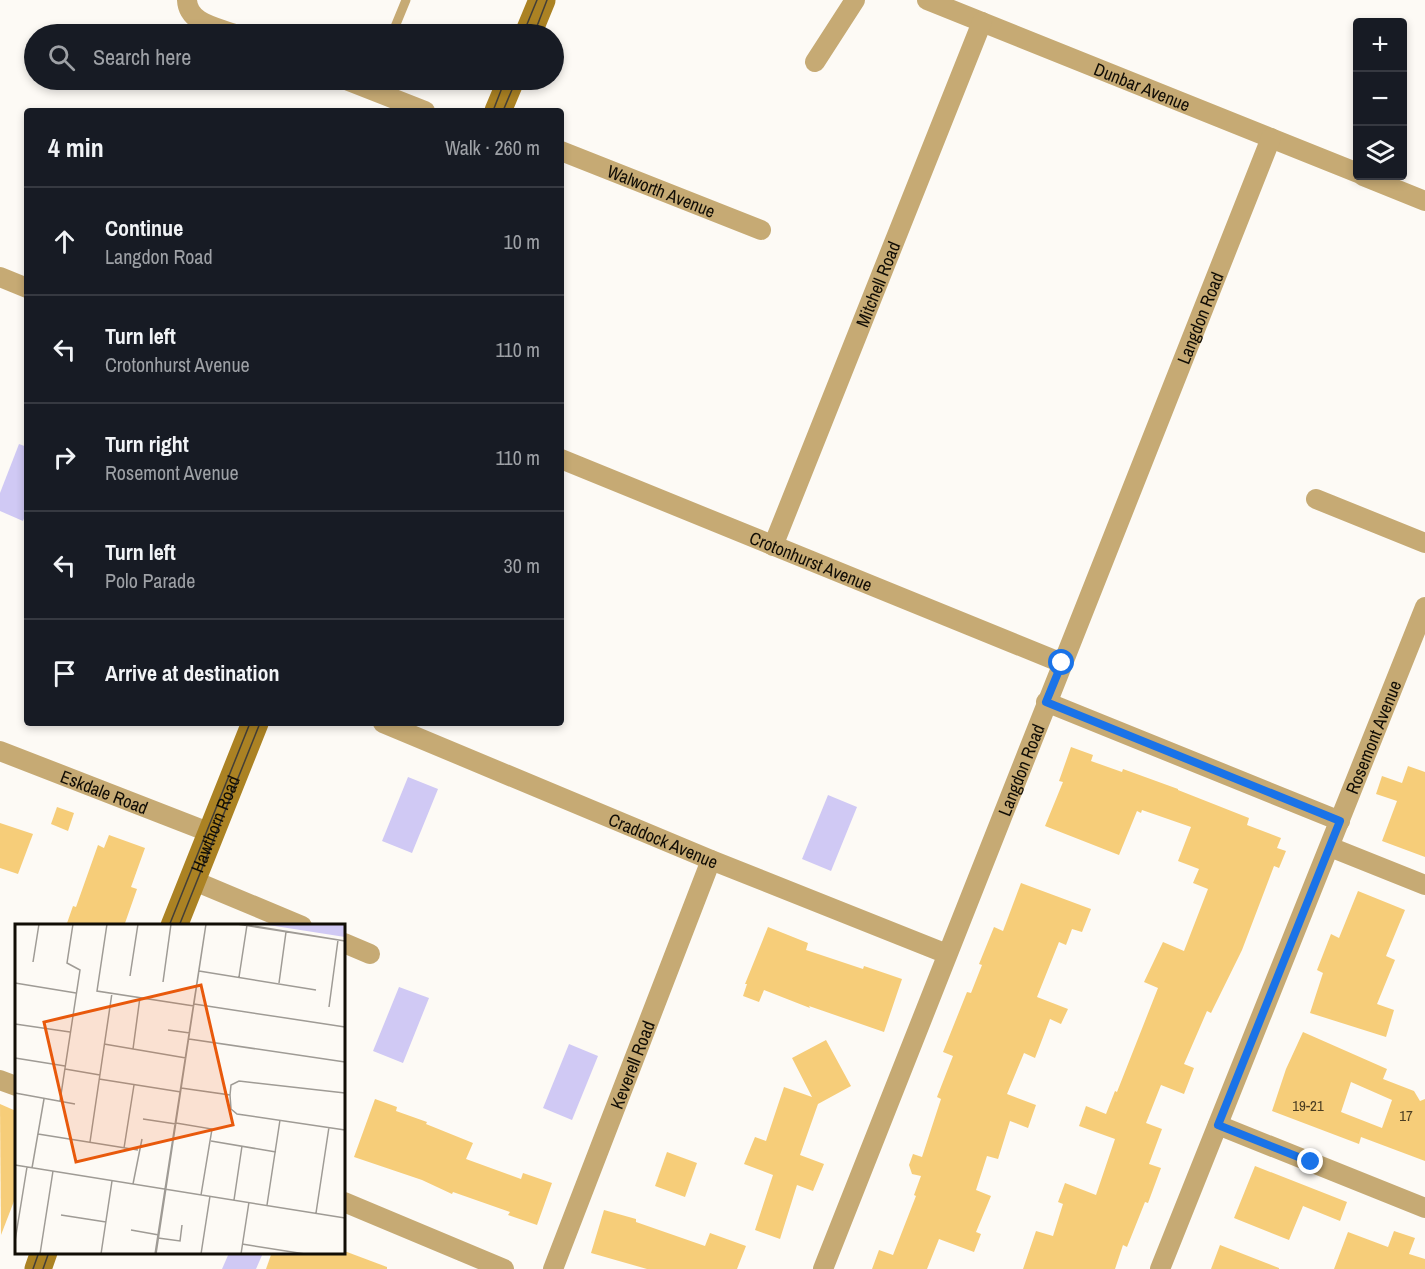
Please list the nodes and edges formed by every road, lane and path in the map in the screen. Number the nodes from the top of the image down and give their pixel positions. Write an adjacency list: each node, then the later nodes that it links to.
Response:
1 (187, 0): 7 (street)
2 (406, 0): 8 (lane)
3 (542, 0): 9 (main road)
4 (855, 0): 10 (street)
5 (927, 0): 6 (street, Dunbar Avenue)
6 (982, 22): 15 (street, Dunbar Avenue); 26 (street, Mitchell Road)
7 (209, 24)
8 (396, 24)
9 (532, 24)
10 (815, 62)
11 (385, 90): 13 (street)
12 (506, 90): 14 (main road)
13 (419, 108)
14 (499, 108)
15 (1271, 138): 17 (street, Dunbar Avenue); 28 (street, Langdon Road)
16 (564, 152): 20 (street, Walworth Avenue)
17 (1353, 171)
18 (1374, 180): 19 (street)
19 (1425, 201)
20 (761, 230)
21 (0, 277): 22 (street)
22 (24, 287)
23 (564, 460): 26 (street, Crotonhurst Avenue)
24 (1316, 499): 25 (street)
25 (1425, 543)
26 (773, 546): 28 (street, Crotonhurst Avenue)
27 (1425, 607): 33 (street, Rosemont Avenue)
28 (1062, 663): 29 (street, Langdon Road)
29 (1046, 702): 33 (street); 43 (street, Langdon Road)
30 (254, 726): 34 (main road, Hawthorn Road)
31 (389, 726): 36 (street, Craddock Avenue)
32 (0, 751): 34 (street, Eskdale Road)
33 (1340, 821): 35 (street, Rosemont Avenue)
34 (211, 833): 37 (main road, Hawthorn Road)
35 (1330, 847): 38 (street); 46 (street, Rosemont Avenue)
36 (711, 861): 43 (street, Craddock Avenue); 52 (street, Keverell Road)
37 (192, 880): 39 (main road, Hawthorn Road); 40 (street)
38 (1425, 885)
39 (175, 924)
40 (297, 924)
41 (345, 943): 42 (street)
42 (370, 954)
43 (947, 954): 53 (street, Langdon Road)
44 (0, 1080): 45 (street)
45 (15, 1086)
46 (1218, 1125): 48 (street); 54 (street, Rosemont Avenue)
47 (345, 1202): 51 (street)
48 (1425, 1208)
49 (43, 1254): 50 (main road)
50 (38, 1269)
51 (504, 1269)
52 (553, 1269)
53 (823, 1269)
54 (1160, 1269)

